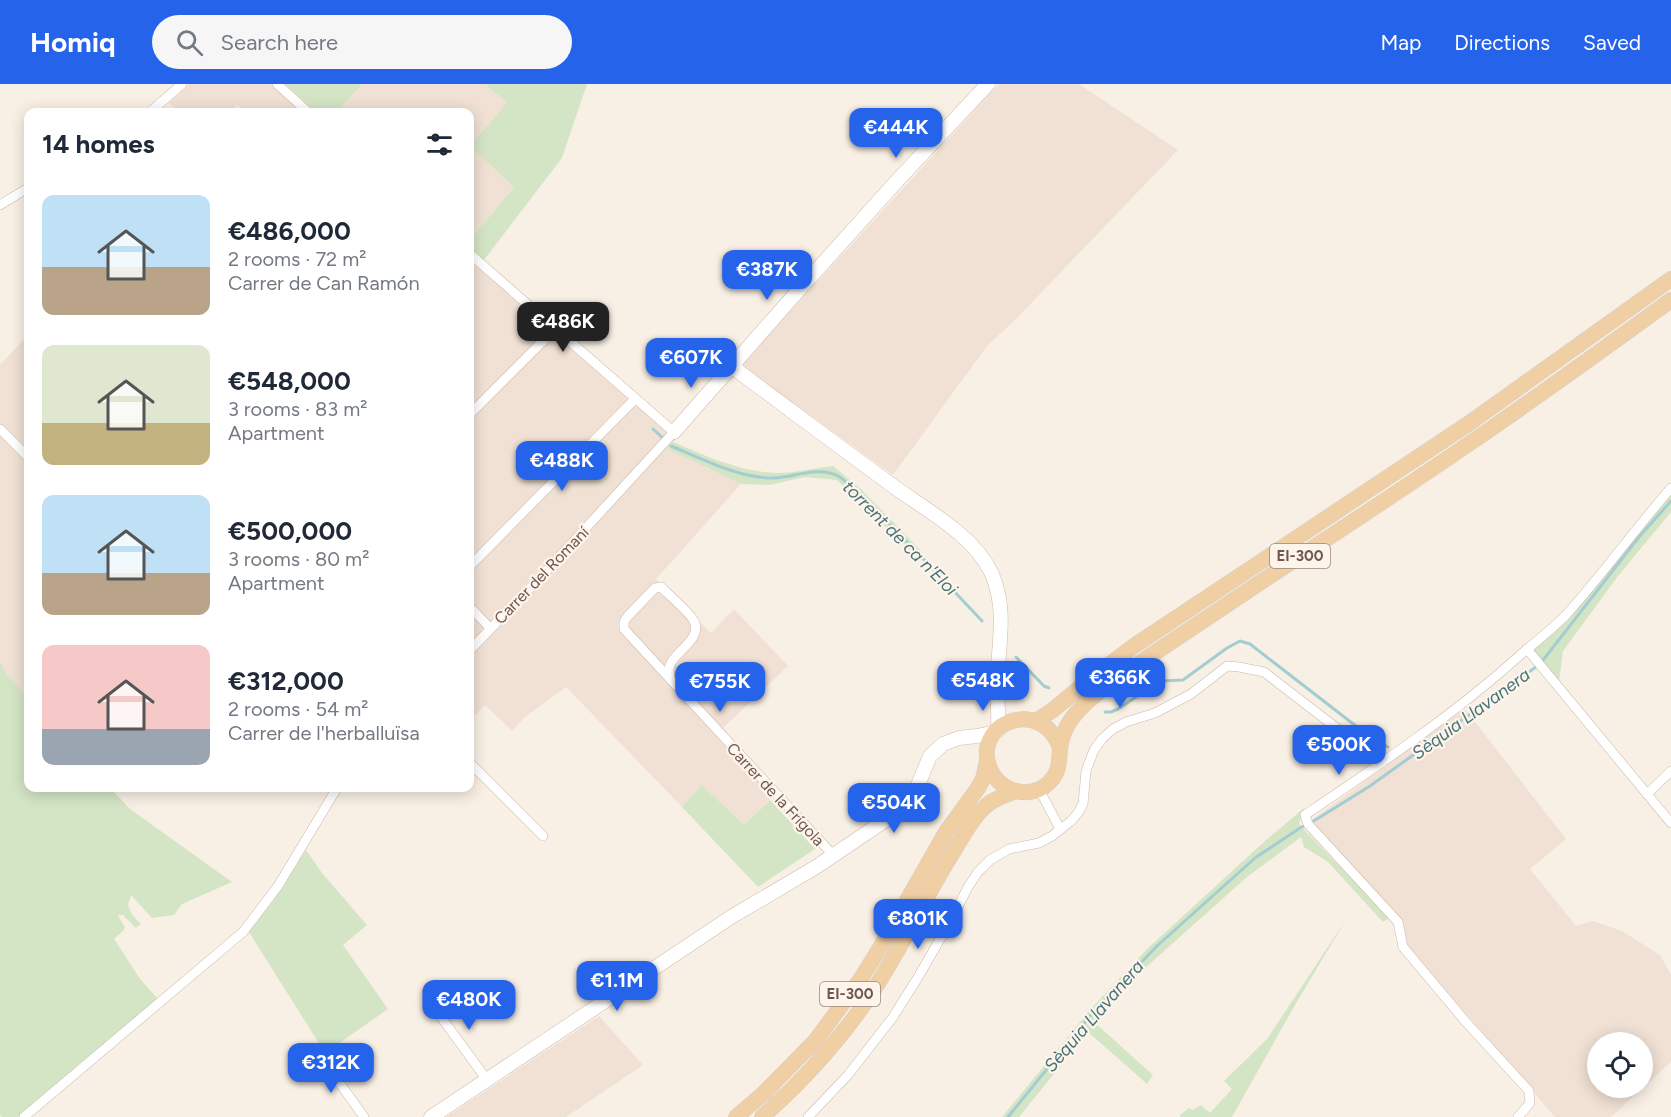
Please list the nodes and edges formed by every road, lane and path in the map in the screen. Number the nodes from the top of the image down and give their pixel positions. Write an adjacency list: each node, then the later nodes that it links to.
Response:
1 (182, 84): 4 (street)
2 (277, 84): 5 (street)
3 (988, 84): 12 (street, Carrer del Romaní)
4 (155, 108)
5 (304, 108)
6 (24, 191): 7 (street)
7 (0, 205)
8 (474, 258): 11 (street)
9 (1671, 279): 27 (main road, EI-300)
10 (1671, 300): 30 (main road, EI-300)
11 (555, 329): 13 (street); 14 (street)
12 (732, 366): 16 (street, Carrer del Romaní); 25 (street)
13 (635, 399): 16 (street); 19 (street)
14 (474, 410)
15 (0, 429): 17 (street)
16 (674, 432): 21 (street, Carrer del Romaní)
17 (24, 453)
18 (1671, 488): 23 (street)
19 (474, 562)
20 (474, 611): 21 (street)
21 (490, 628): 22 (street, Carrer del Romaní)
22 (474, 646)
23 (1527, 649): 32 (street); 38 (street)
24 (670, 679): 24 (street, Carrer de la Frígola); 42 (street, Carrer de la Frígola)
25 (997, 696): 26 (street); 28 (street)
26 (1020, 719): 27 (main road); 28 (main road)
27 (1036, 721): 30 (main road)
28 (997, 731): 29 (street); 31 (main road, EI-300)
29 (967, 737): 31 (street); 42 (street)
30 (1060, 748): 35 (main road, EI-300)
31 (987, 758): 36 (main road); 49 (main road, EI-300)
32 (1382, 764): 40 (street); 52 (street)
33 (474, 767): 41 (street)
34 (1671, 771): 38 (street)
35 (1039, 789): 36 (main road, EI-300); 40 (street)
36 (1016, 791): 50 (main road, EI-300)
37 (335, 792): 46 (street)
38 (1647, 794): 39 (street)
39 (1671, 823)
40 (1060, 829): 51 (street)
41 (543, 836)
42 (833, 855): 45 (street)
43 (428, 999): 45 (street)
44 (320, 1056): 47 (street)
45 (487, 1080): 48 (street)
46 (24, 1117)
47 (364, 1117)
48 (431, 1117)
49 (736, 1117)
50 (762, 1117)
51 (808, 1117)
52 (1518, 1117)

